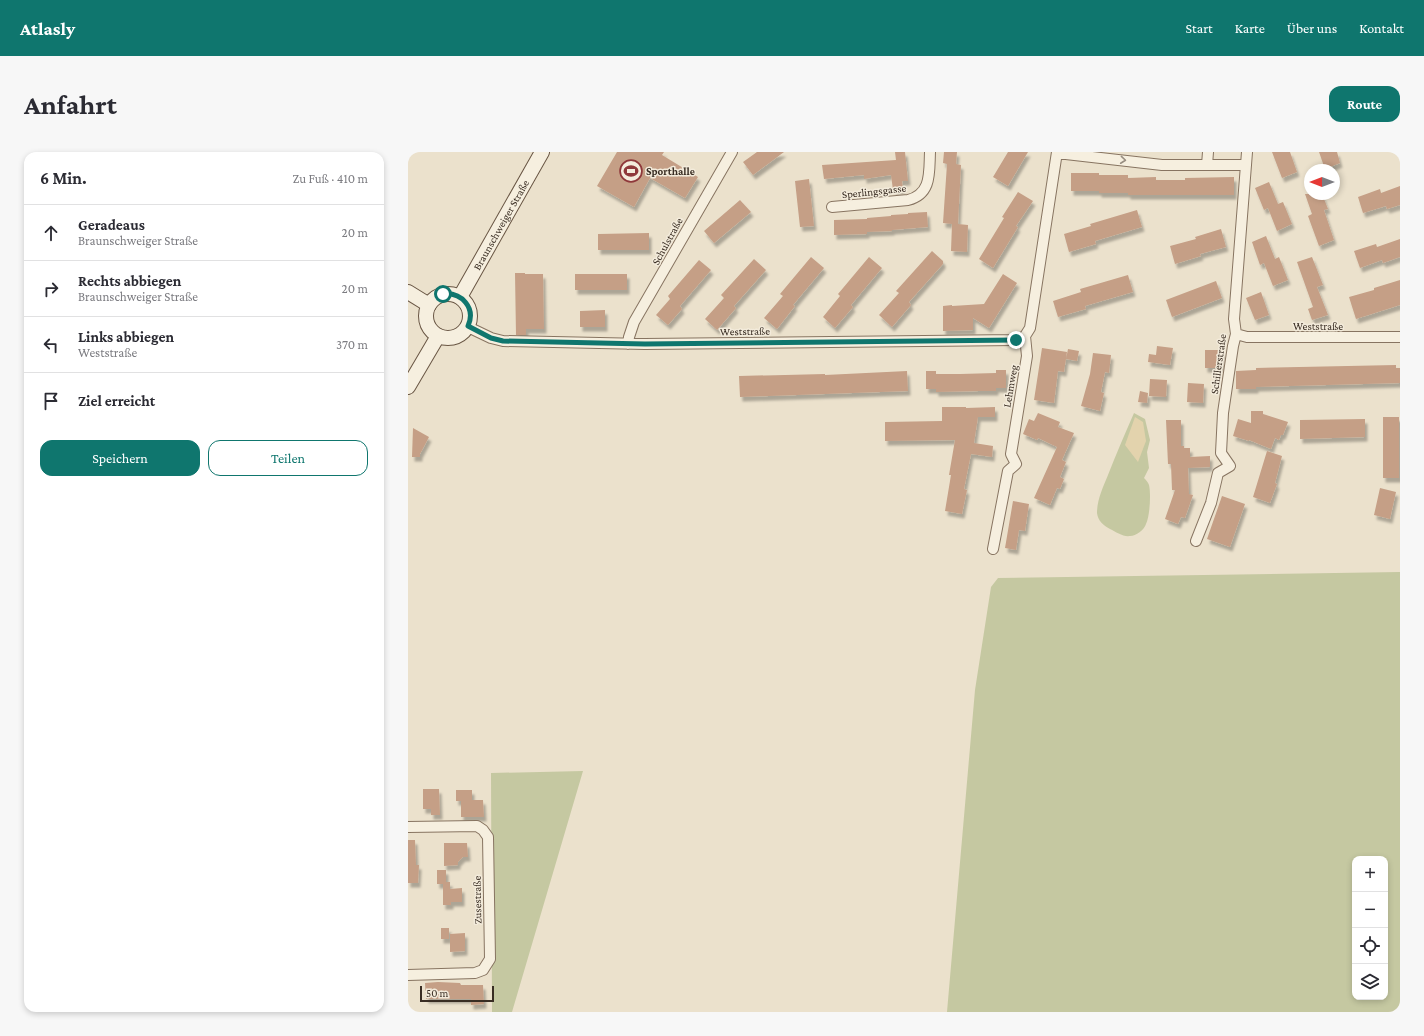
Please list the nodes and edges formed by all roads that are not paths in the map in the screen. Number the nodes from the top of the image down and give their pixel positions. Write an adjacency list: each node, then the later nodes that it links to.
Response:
1 (542, 152): 11 (street, Braunschweiger Straße)
2 (732, 152): 18 (street, Schulstraße)
3 (930, 152): 9 (street, Sperlingsgasse)
4 (1057, 152): 7 (street, one-way to 7); 16 (street, Lehmweg)
5 (1208, 152): 7 (street)
6 (1247, 152): 8 (street, Schillerstraße)
7 (1207, 165): 8 (street)
8 (1246, 165): 14 (street, Schillerstraße)
9 (832, 207)
10 (408, 292): 12 (street)
11 (460, 297): 12 (street); 13 (street)
12 (429, 305): 15 (street)
13 (468, 326): 15 (street); 18 (street, Weststraße)
14 (1236, 334): 17 (street, Weststraße); 20 (street, Schillerstraße)
15 (438, 336): 19 (street)
16 (1025, 336): 18 (street, Weststraße); 21 (street, Lehmweg)
17 (1400, 337)
18 (628, 344)
19 (408, 387)
20 (1196, 541)
21 (994, 549)
22 (408, 827): 23 (street, Zusestraße)
23 (408, 975)

